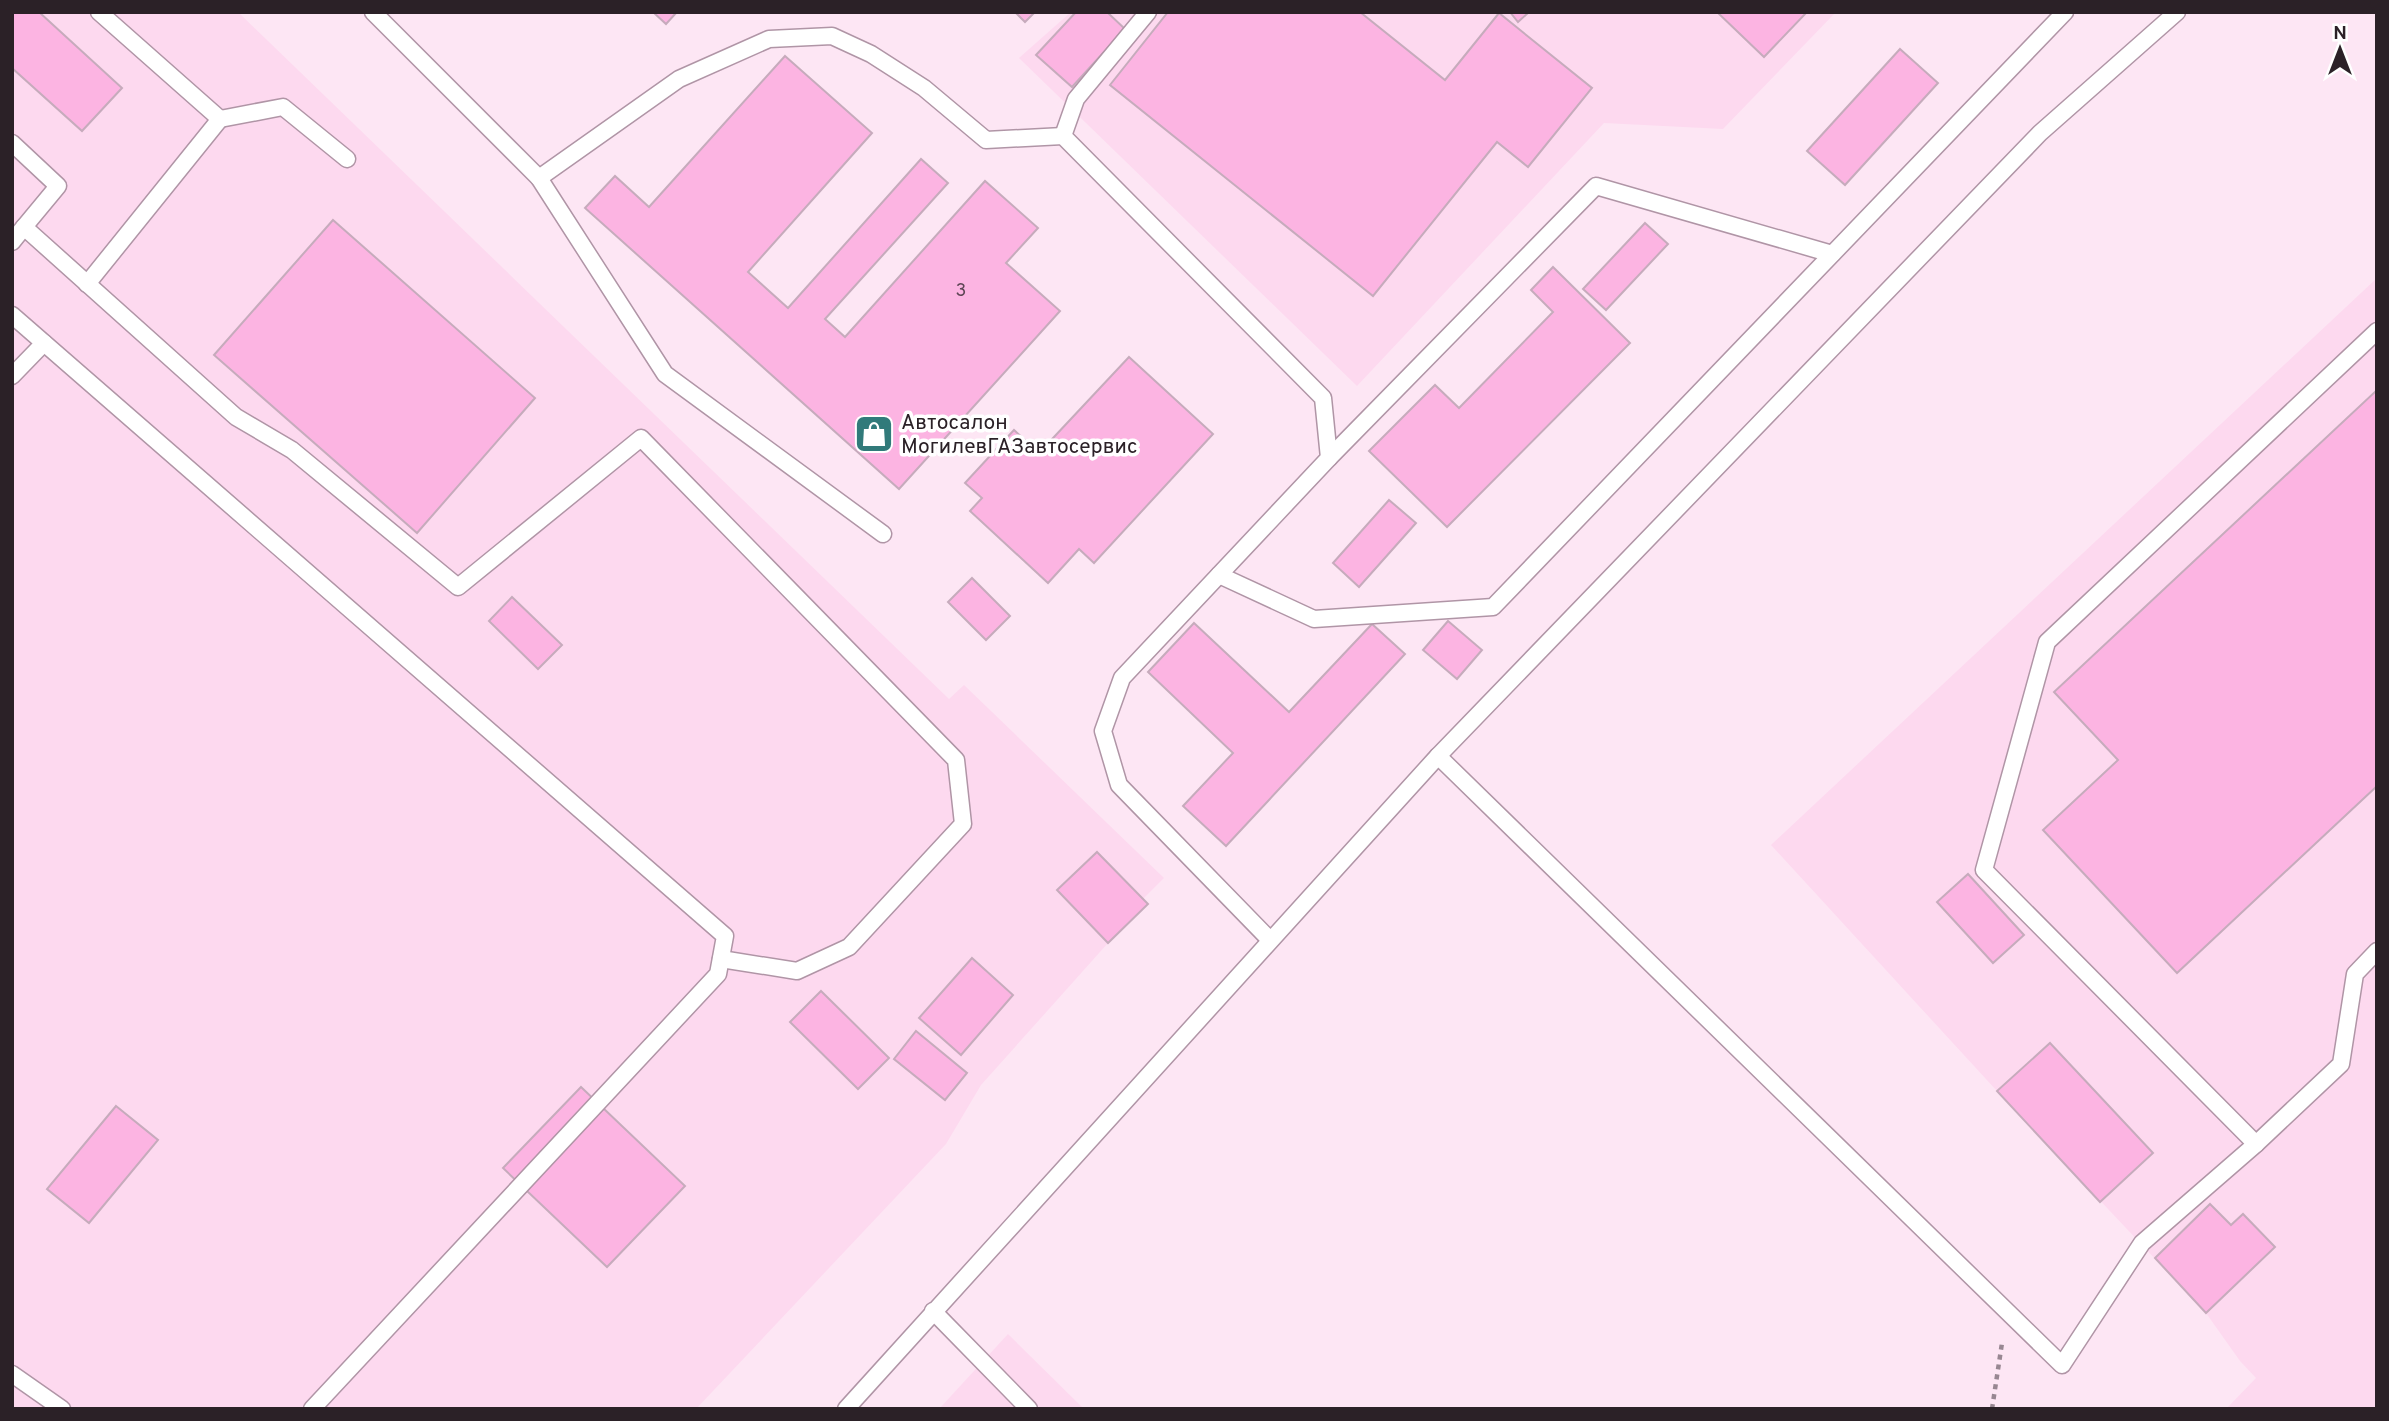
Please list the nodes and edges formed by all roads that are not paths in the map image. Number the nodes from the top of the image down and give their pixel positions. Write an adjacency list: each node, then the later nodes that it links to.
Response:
1 (99, 12): 6 (lane)
2 (373, 12): 10 (lane)
3 (1148, 12): 7 (lane)
4 (2065, 12): 13 (lane)
5 (2177, 12): 22 (lane)
6 (220, 119): 9 (lane); 14 (lane)
7 (1063, 136): 10 (lane); 19 (lane)
8 (12, 143): 11 (lane)
9 (347, 159)
10 (539, 178): 20 (lane)
11 (24, 227): 12 (lane); 14 (lane)
12 (12, 242)
13 (1832, 254): 19 (lane); 21 (lane)
14 (87, 284): 25 (lane)
15 (12, 315): 17 (lane)
16 (2377, 331): 26 (lane)
17 (44, 343): 18 (lane); 25 (lane)
18 (12, 376)
19 (1329, 458): 21 (lane)
20 (883, 534)
21 (1219, 575): 23 (lane)
22 (1438, 756): 23 (lane); 26 (lane)
23 (1270, 940): 27 (lane)
24 (2377, 951): 26 (lane)
25 (721, 958): 30 (lane)
26 (2256, 1143)
27 (933, 1311): 31 (lane); 32 (lane)
28 (12, 1374): 29 (lane)
29 (62, 1409)
30 (312, 1409)
31 (846, 1409)
32 (1029, 1409)

